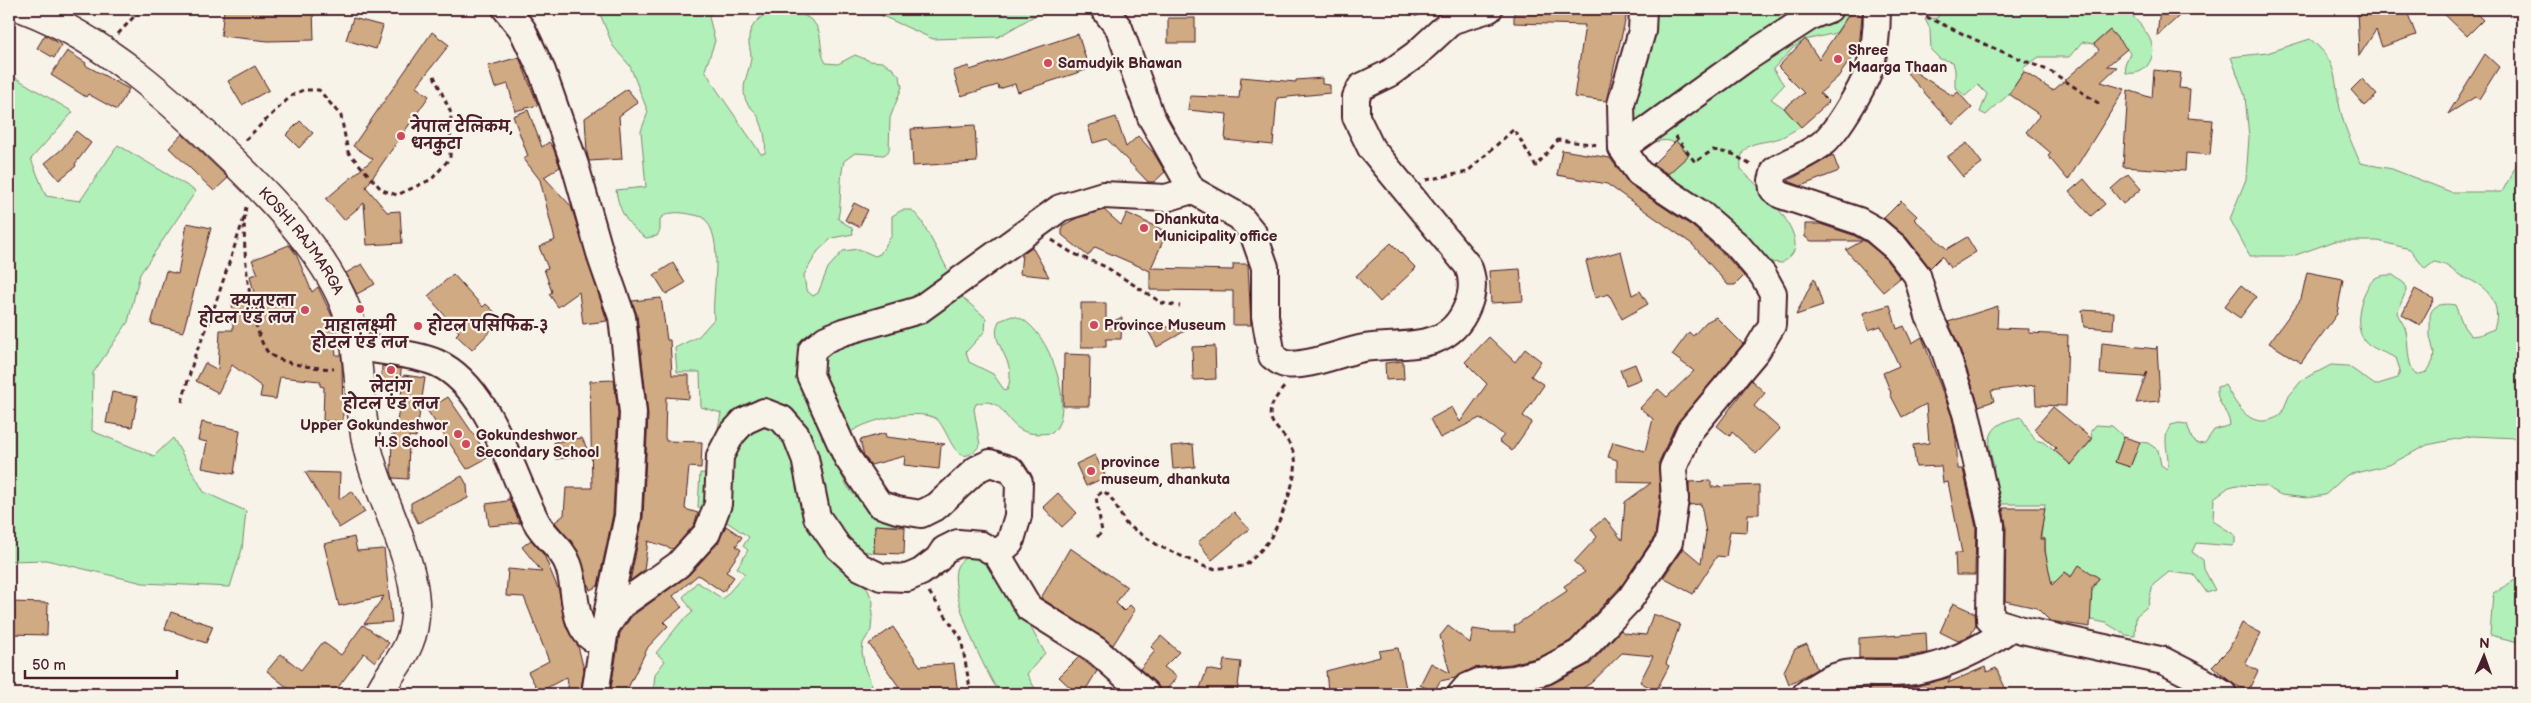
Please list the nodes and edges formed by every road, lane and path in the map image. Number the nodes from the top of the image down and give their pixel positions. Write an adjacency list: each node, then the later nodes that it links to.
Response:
1 (26, 9): 12 (main road, KOSHI RAJMARGA)
2 (141, 9): 12 (path)
3 (506, 9): 33 (street)
4 (1104, 9): 20 (street)
5 (1397, 9): 11 (path)
6 (1489, 9): 19 (street)
7 (1643, 9): 16 (street)
8 (1829, 9): 16 (street)
9 (1877, 9): 18 (street)
10 (1910, 9): 14 (path)
11 (1430, 11)
12 (103, 51): 17 (main road, KOSHI RAJMARGA)
13 (434, 76): 17 (path)
14 (2101, 105)
15 (1666, 140): 18 (path)
16 (1622, 148): 19 (path); 34 (street)
17 (230, 157): 21 (main road, KOSHI RAJMARGA)
18 (1775, 170): 32 (street)
19 (1403, 185): 20 (street)
20 (1192, 190): 23 (street)
21 (267, 194): 22 (path); 25 (main road, KOSHI RAJMARGA)
22 (245, 215): 26 (path); 28 (path)
23 (1031, 227): 24 (path); 30 (street)
24 (1180, 306)
25 (353, 342): 26 (main road, KOSHI RAJMARGA); 33 (street)
26 (357, 369): 35 (main road, KOSHI RAJMARGA)
27 (1292, 382): 29 (path)
28 (182, 402)
29 (1097, 537)
30 (997, 554): 33 (street); 38 (street)
31 (927, 589): 37 (path)
32 (2012, 627): 40 (street); 41 (street)
33 (604, 635): 36 (street)
34 (1470, 688): 39 (street)
35 (379, 694)
36 (595, 694)
37 (971, 694)
38 (1146, 694)
39 (1521, 694)
40 (1806, 694)
41 (2223, 694)

